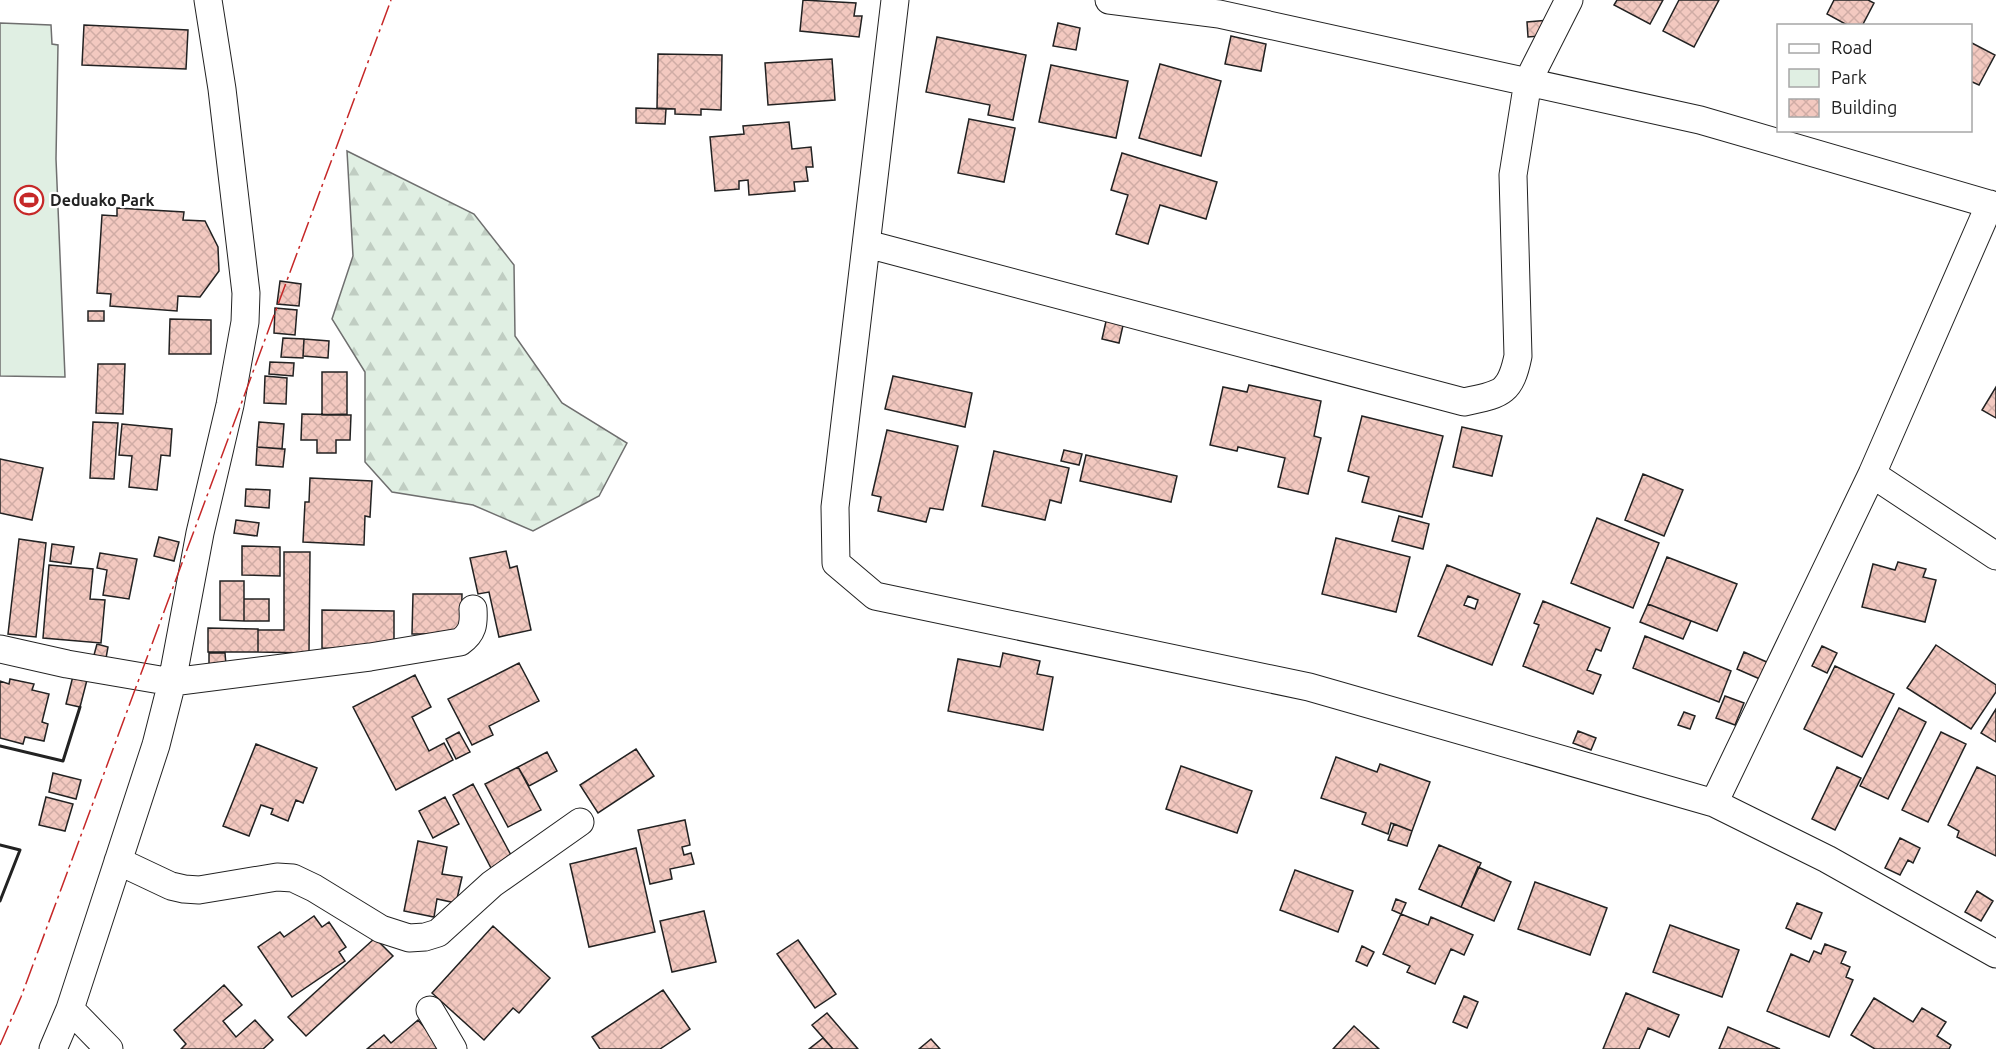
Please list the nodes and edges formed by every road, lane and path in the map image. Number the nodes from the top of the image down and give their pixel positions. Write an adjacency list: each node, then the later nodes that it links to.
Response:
1 (207, 0): 13 (street)
2 (895, 0): 8 (street)
3 (1109, 0): 5 (street)
4 (1569, 0): 6 (street)
5 (1158, 3): 6 (street)
6 (1528, 81): 7 (street); 8 (street)
7 (1993, 205): 9 (street)
8 (867, 244): 14 (street)
9 (1872, 474): 10 (street); 14 (street)
10 (1996, 556)
11 (473, 609): 13 (street)
12 (0, 649): 13 (street)
13 (172, 682): 16 (street)
14 (1714, 802): 17 (street)
15 (580, 822): 16 (street)
16 (118, 861): 18 (street)
17 (1996, 954)
18 (70, 1009): 20 (street); 21 (street)
19 (429, 1010): 22 (street)
20 (53, 1049)
21 (109, 1049)
22 (453, 1049)

